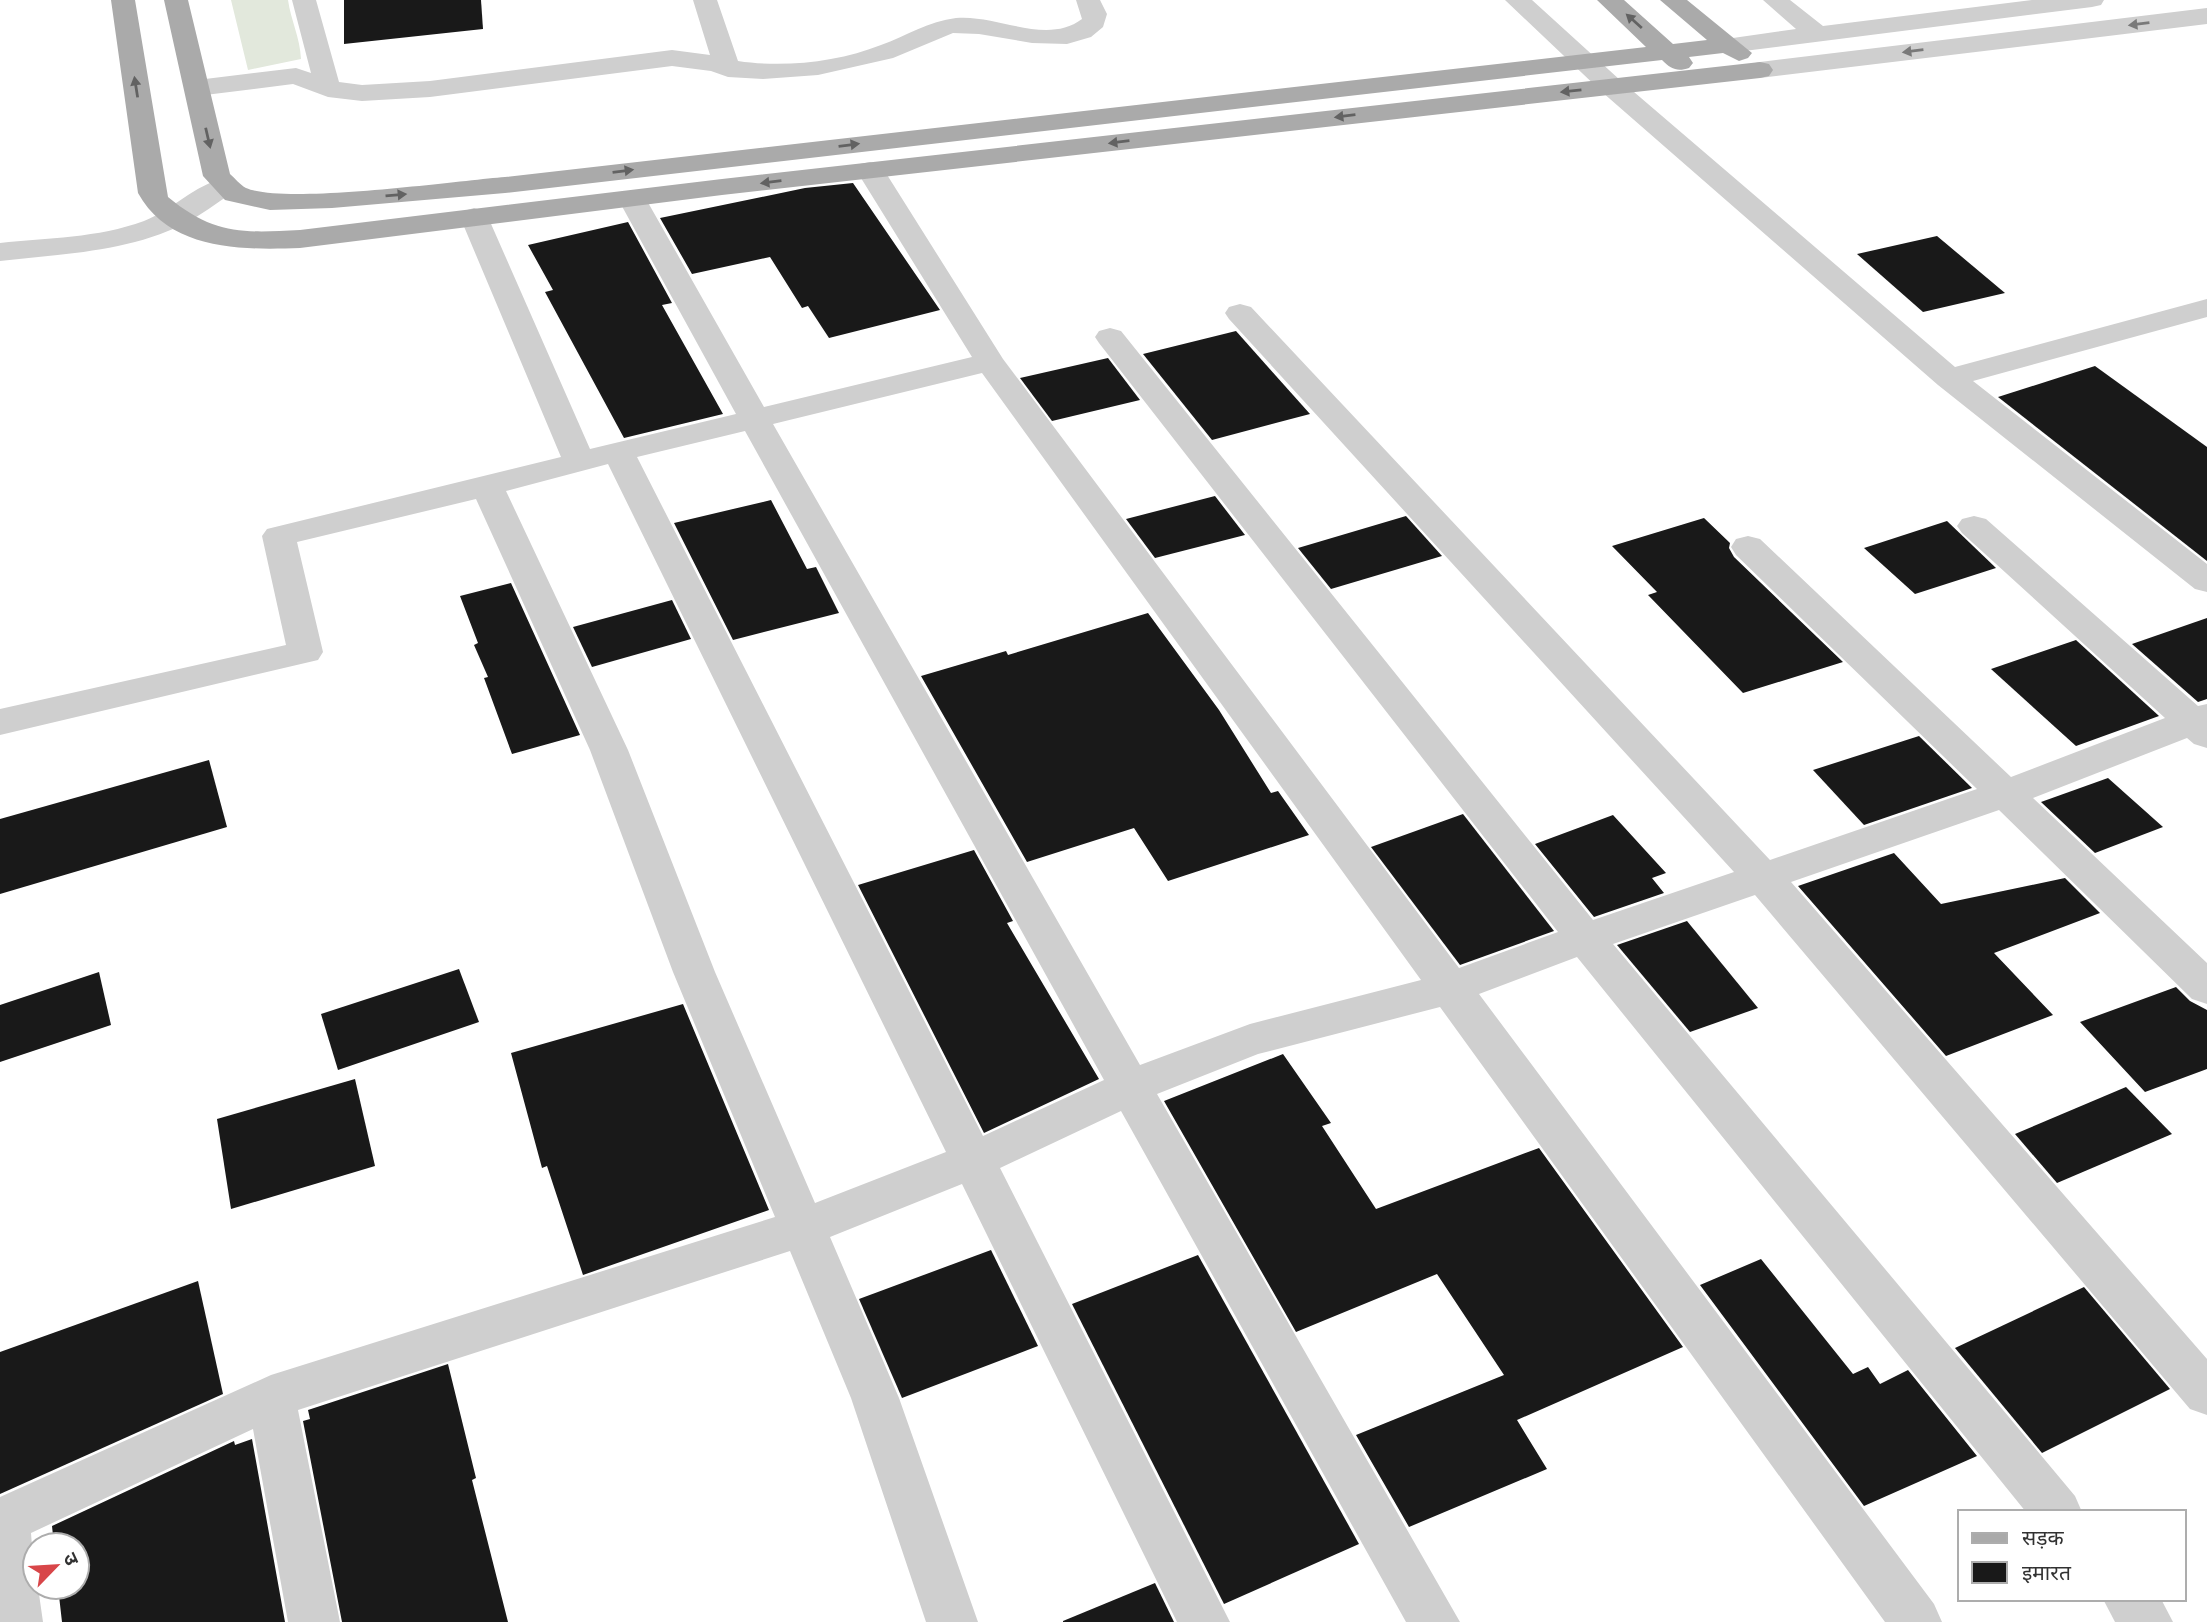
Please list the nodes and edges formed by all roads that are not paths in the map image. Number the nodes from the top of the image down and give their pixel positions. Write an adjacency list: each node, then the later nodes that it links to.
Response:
1 (123, 0): 27 (main road, one-way to 1)
2 (176, 0): 22 (main road)
3 (304, 0): 23 (street)
4 (705, 0): 18 (street)
5 (945, 0): 13 (street)
6 (1088, 0): 13 (street)
7 (1517, 0): 17 (street)
8 (1609, 0): 16 (main road, one-way to 8)
9 (1672, 0): 15 (main road)
10 (1775, 0): 14 (street)
11 (2092, 0): 14 (street)
12 (2207, 16): 19 (street, one-way to 19)
13 (957, 25): 18 (street)
14 (1817, 33): 15 (street)
15 (1728, 44): 16 (main road); 19 (main road)
16 (1668, 52): 17 (main road); 20 (main road)
17 (1583, 60): 21 (street); 25 (main road, one-way to 17)
18 (728, 69): 23 (street)
19 (1760, 70): 20 (main road)
20 (1694, 77): 21 (main road)
21 (1611, 86): 24 (main road, one-way to 24); 34 (street)
22 (197, 88): 23 (street); 25 (main road, one-way to 25)
23 (328, 89)
24 (870, 170): 26 (main road, one-way to 26); 33 (street)
25 (223, 186): 27 (street)
26 (632, 199): 28 (main road); 35 (street)
27 (175, 217): 28 (main road); 29 (street)
28 (474, 217): 37 (street)
29 (0, 252)
30 (1240, 313): 45 (street)
31 (2203, 313): 34 (street)
32 (1110, 337): 46 (street)
33 (989, 362): 35 (street); 47 (street)
34 (1949, 378): 41 (street)
35 (752, 418): 36 (street); 49 (street)
36 (618, 452): 37 (street); 50 (street)
37 (579, 462): 38 (street)
38 (487, 486): 42 (street); 51 (street)
39 (1974, 526): 43 (street)
40 (1748, 547): 44 (street)
41 (2207, 581)
42 (0, 722)
43 (2201, 724): 44 (street)
44 (2005, 794): 45 (street); 48 (street)
45 (1763, 877): 46 (street); 52 (street)
46 (1585, 938): 47 (street); 54 (street)
47 (1451, 988): 49 (street); 62 (street)
48 (2207, 988)
49 (1130, 1087): 50 (street); 61 (street)
50 (972, 1161): 51 (street); 60 (street)
51 (805, 1227): 53 (street); 59 (street)
52 (2207, 1394)
53 (271, 1397): 55 (street); 58 (street)
54 (2055, 1510)
55 (2, 1522): 57 (street)
56 (2131, 1601): 63 (street)
57 (17, 1622)
58 (314, 1622)
59 (952, 1622)
60 (1204, 1622)
61 (1434, 1622)
62 (1916, 1622)
63 (2147, 1622)

